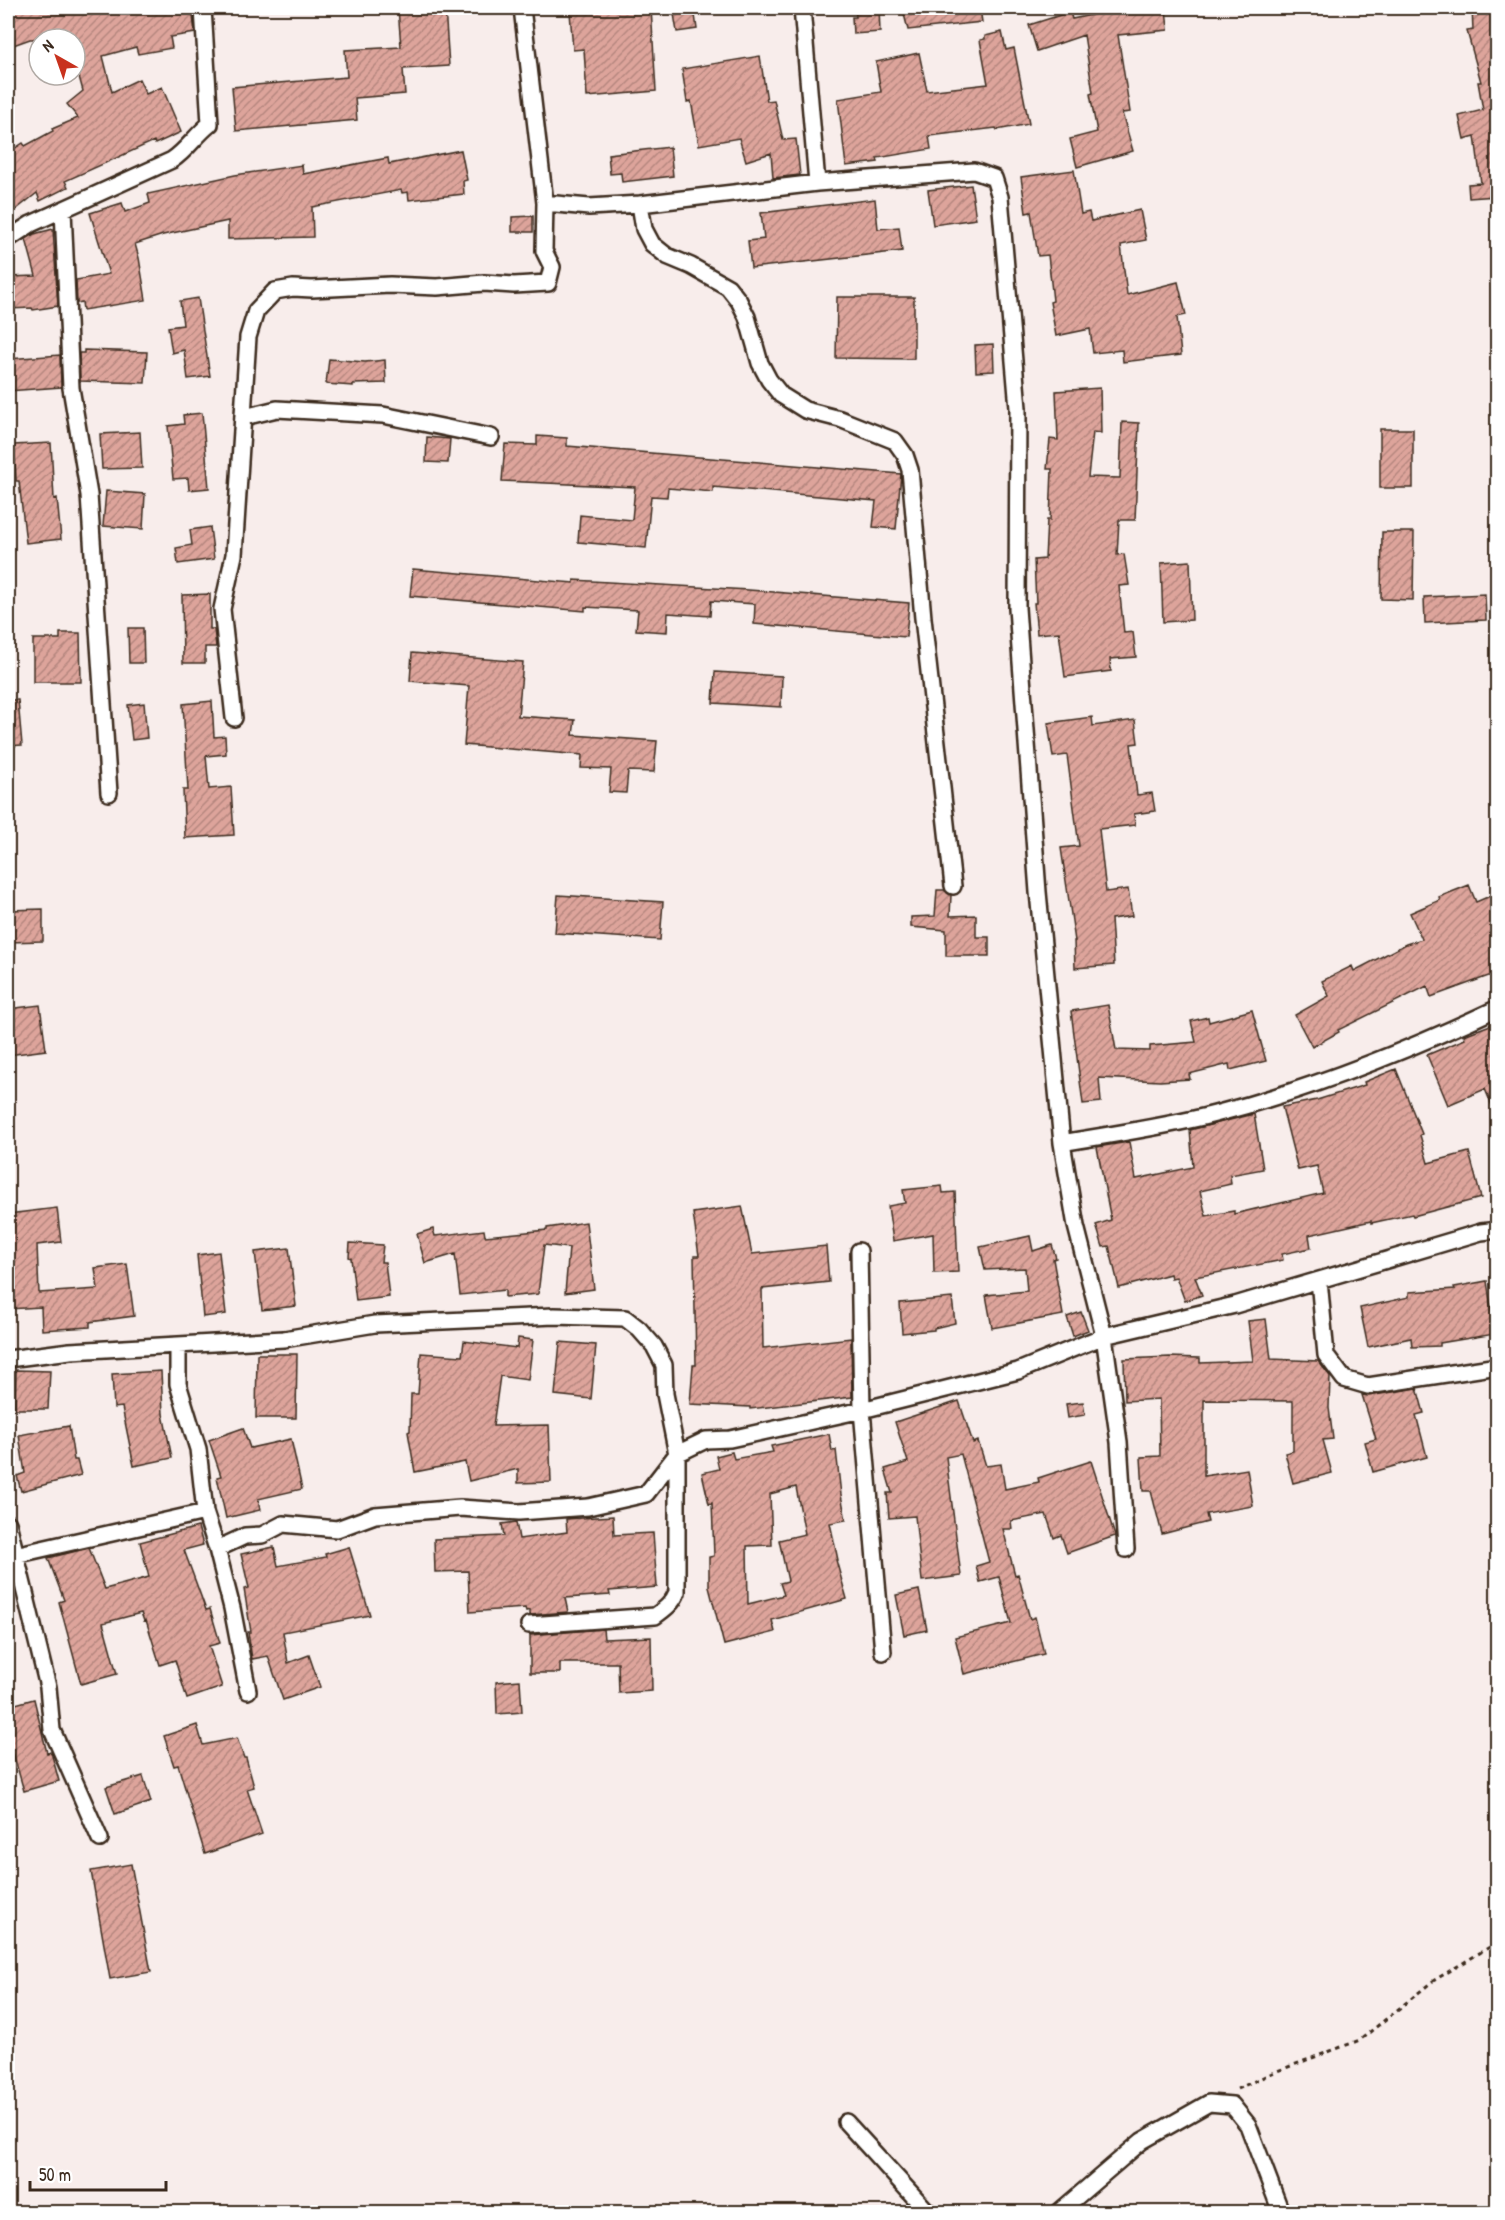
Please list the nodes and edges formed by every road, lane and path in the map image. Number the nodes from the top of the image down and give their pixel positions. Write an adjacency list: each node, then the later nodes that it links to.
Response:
1 (203, 8): 7 (street)
2 (522, 8): 5 (street)
3 (802, 8): 4 (street)
4 (817, 183): 6 (street); 15 (street)
5 (545, 203): 6 (street); 9 (street)
6 (640, 204): 13 (street)
7 (63, 210): 8 (street); 12 (street)
8 (8, 239)
9 (244, 417): 10 (street); 11 (street)
10 (491, 437)
11 (234, 718)
12 (109, 793)
13 (953, 886)
14 (1497, 1008): 15 (street)
15 (1062, 1143): 19 (street)
16 (1497, 1230): 18 (street)
17 (859, 1251): 23 (street)
18 (1319, 1280): 19 (street); 22 (street)
19 (1104, 1336): 23 (street); 28 (street)
20 (178, 1346): 21 (street); 24 (street); 25 (street)
21 (8, 1359)
22 (1497, 1366)
23 (862, 1410): 24 (street); 31 (street)
24 (677, 1454): 27 (street); 30 (street)
25 (205, 1512): 27 (street); 29 (street)
26 (8, 1523): 29 (street)
27 (217, 1549): 32 (street)
28 (1126, 1549)
29 (15, 1555): 33 (street)
30 (529, 1625)
31 (883, 1652)
32 (248, 1691)
33 (100, 1839)
34 (1497, 1942): 35 (path)
35 (1209, 2103): 38 (street); 39 (street)
36 (846, 2122): 37 (street)
37 (928, 2212)
38 (1059, 2212)
39 (1281, 2212)

